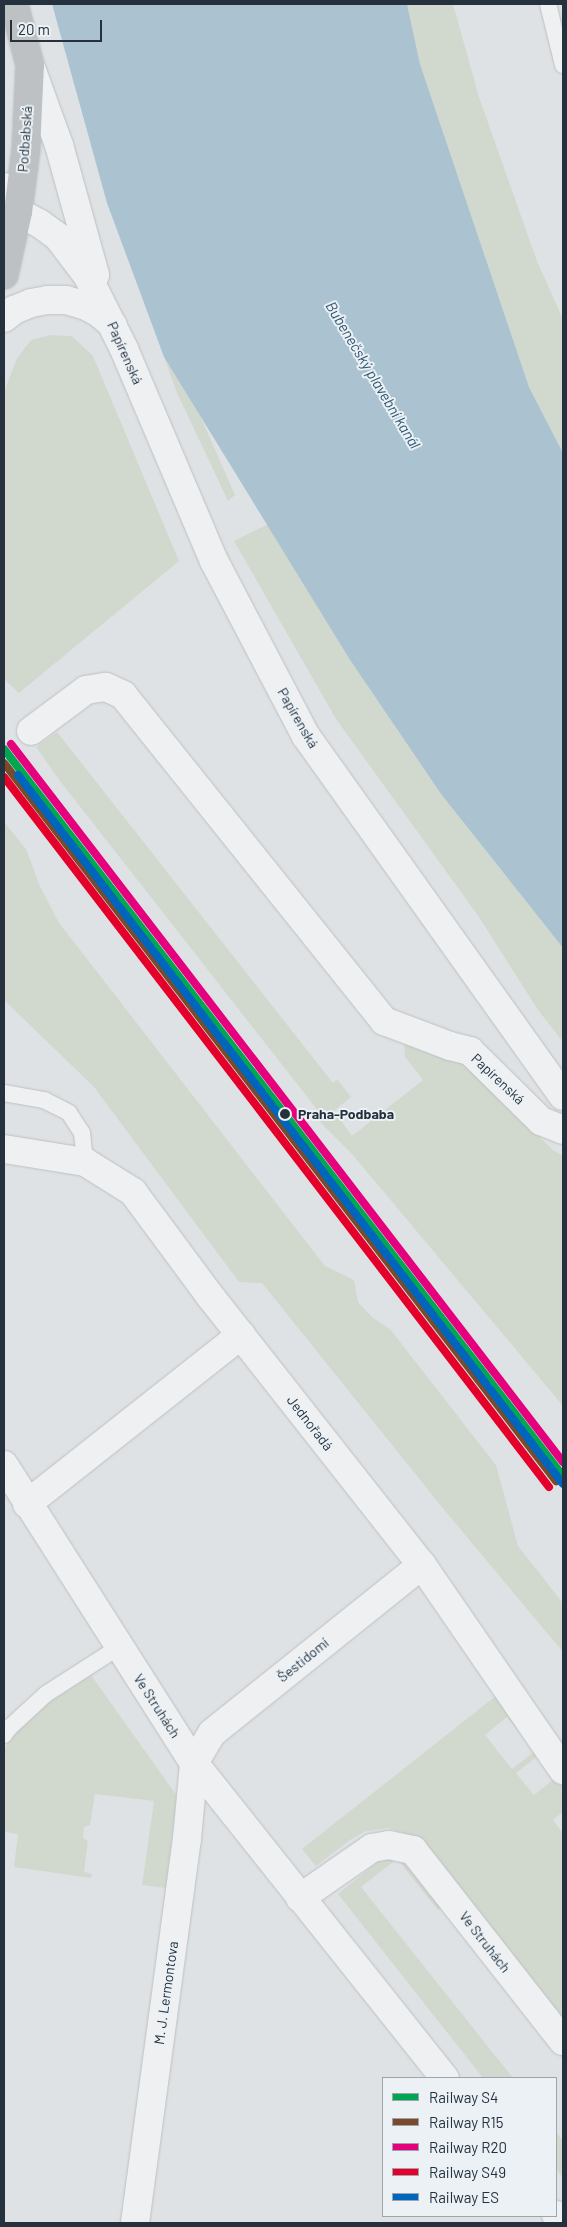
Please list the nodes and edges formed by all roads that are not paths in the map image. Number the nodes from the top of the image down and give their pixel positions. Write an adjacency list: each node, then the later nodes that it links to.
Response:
1 (14, 4): 3 (main road, Podbabská)
2 (548, 4): 4 (lane)
3 (30, 64): 6 (main road, Podbabská); 8 (street, Papírenská)
4 (563, 64)
5 (4, 187): 6 (street)
6 (11, 216): 7 (main road, Podbabská); 8 (street, Papírenská)
7 (4, 275)
8 (101, 301): 10 (street, Papírenská)
9 (4, 318): 10 (street)
10 (113, 325): 13 (street, Papírenská)
11 (31, 731): 14 (street, Papírenská)
12 (4, 1093): 16 (lane)
13 (563, 1096)
14 (563, 1130)
15 (4, 1149): 16 (street, Jednořadá)
16 (85, 1162): 17 (street, Jednořadá)
17 (241, 1335): 19 (street); 20 (street, Jednořadá)
18 (4, 1465): 19 (street, Ve Struhách)
19 (27, 1504): 21 (street, Ve Struhách)
20 (422, 1565): 23 (street, Šestidomí); 24 (street, Jednořadá)
21 (119, 1647): 22 (lane); 23 (street, Ve Struhách)
22 (4, 1735)
23 (194, 1762): 25 (street, Ve Struhách); 28 (street, M. J. Lermontova)
24 (563, 1770)
25 (300, 1898): 26 (street, Ve Struhách); 27 (street, Ve Struhách)
26 (563, 2041)
27 (444, 2077)
28 (135, 2223)

